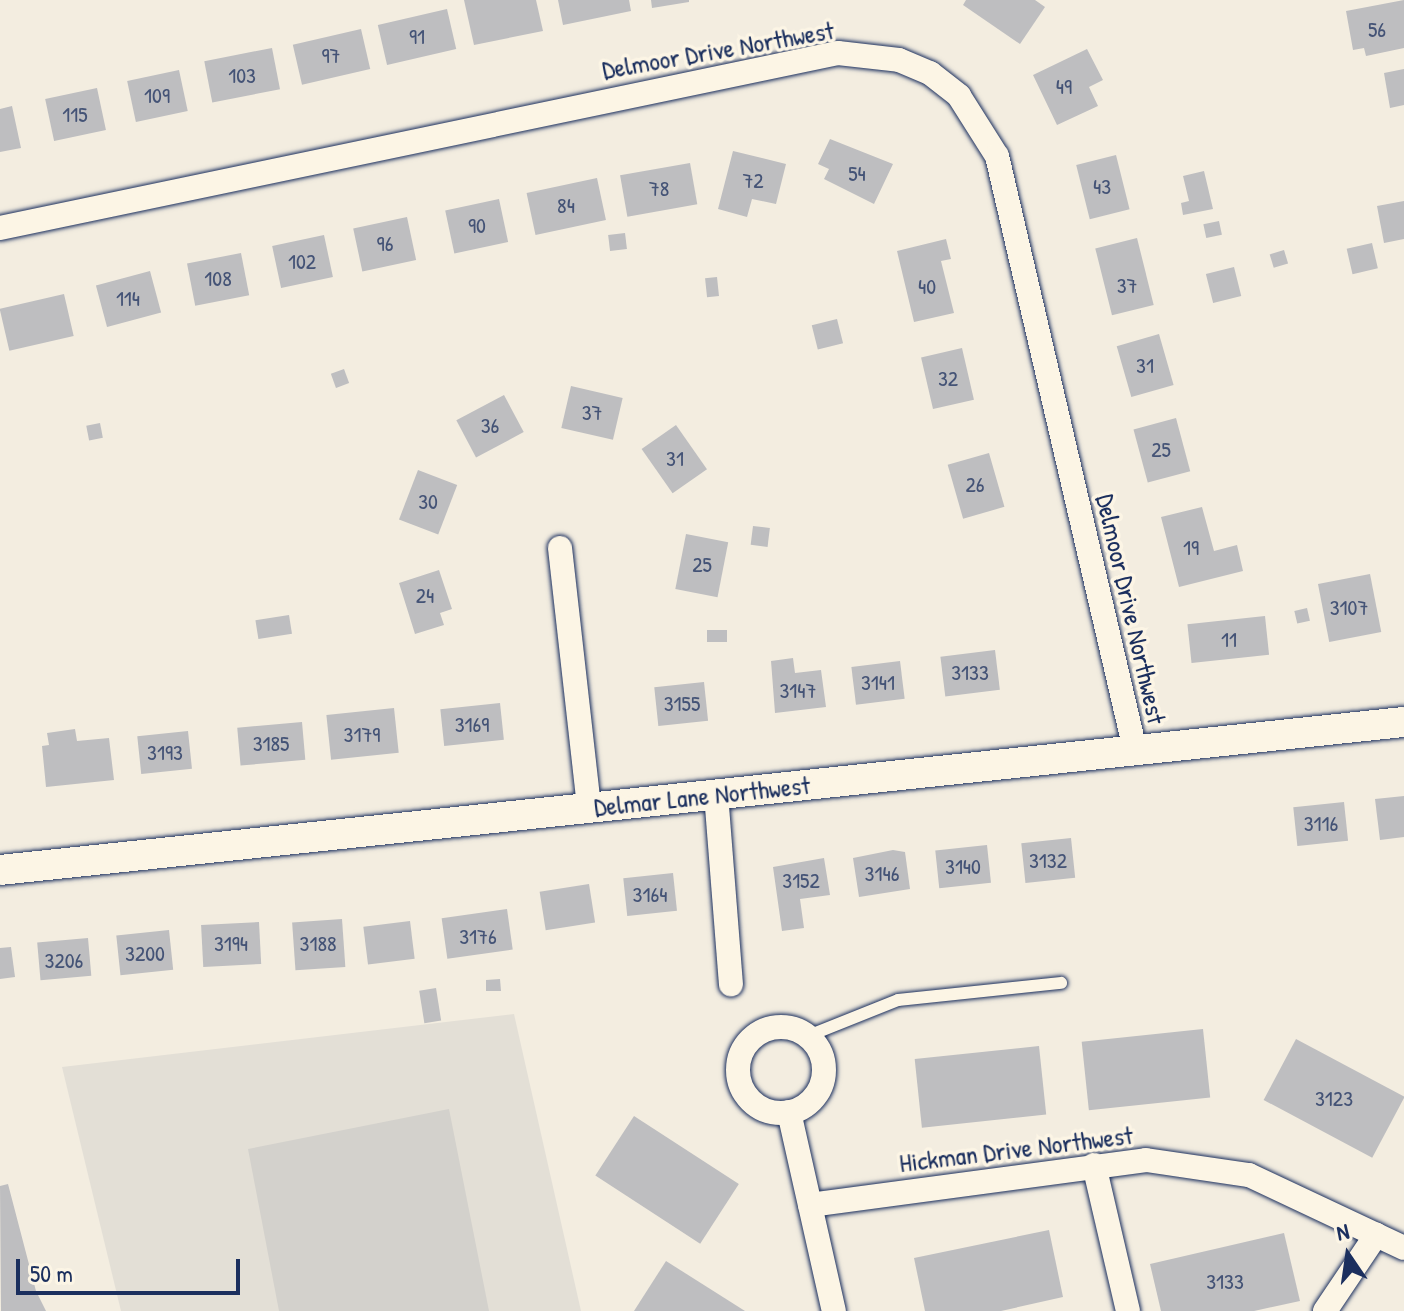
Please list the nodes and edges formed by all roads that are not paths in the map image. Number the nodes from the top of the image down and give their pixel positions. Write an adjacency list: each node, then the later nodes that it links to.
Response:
1 (0, 228): 4 (street, Delmoor Drive Northwest)
2 (560, 548): 6 (street)
3 (1404, 722): 4 (street, Delmar Lane Northwest)
4 (1135, 750): 5 (street, Delmar Lane Northwest)
5 (716, 794): 6 (street, Delmar Lane Northwest); 9 (street)
6 (589, 808): 7 (street, Delmar Lane Northwest)
7 (0, 870)
8 (1061, 983): 10 (lane)
9 (731, 984)
10 (808, 1036): 11 (street); 11 (street)
11 (789, 1112): 13 (street)
12 (1094, 1165): 13 (street, Hickman Drive Northwest); 14 (street, Hickman Drive Northwest); 17 (street)
13 (810, 1205): 16 (street)
14 (1376, 1235): 15 (street, Hickman Drive Northwest); 18 (street)
15 (1404, 1248)
16 (834, 1311)
17 (1128, 1311)
18 (1325, 1311)

